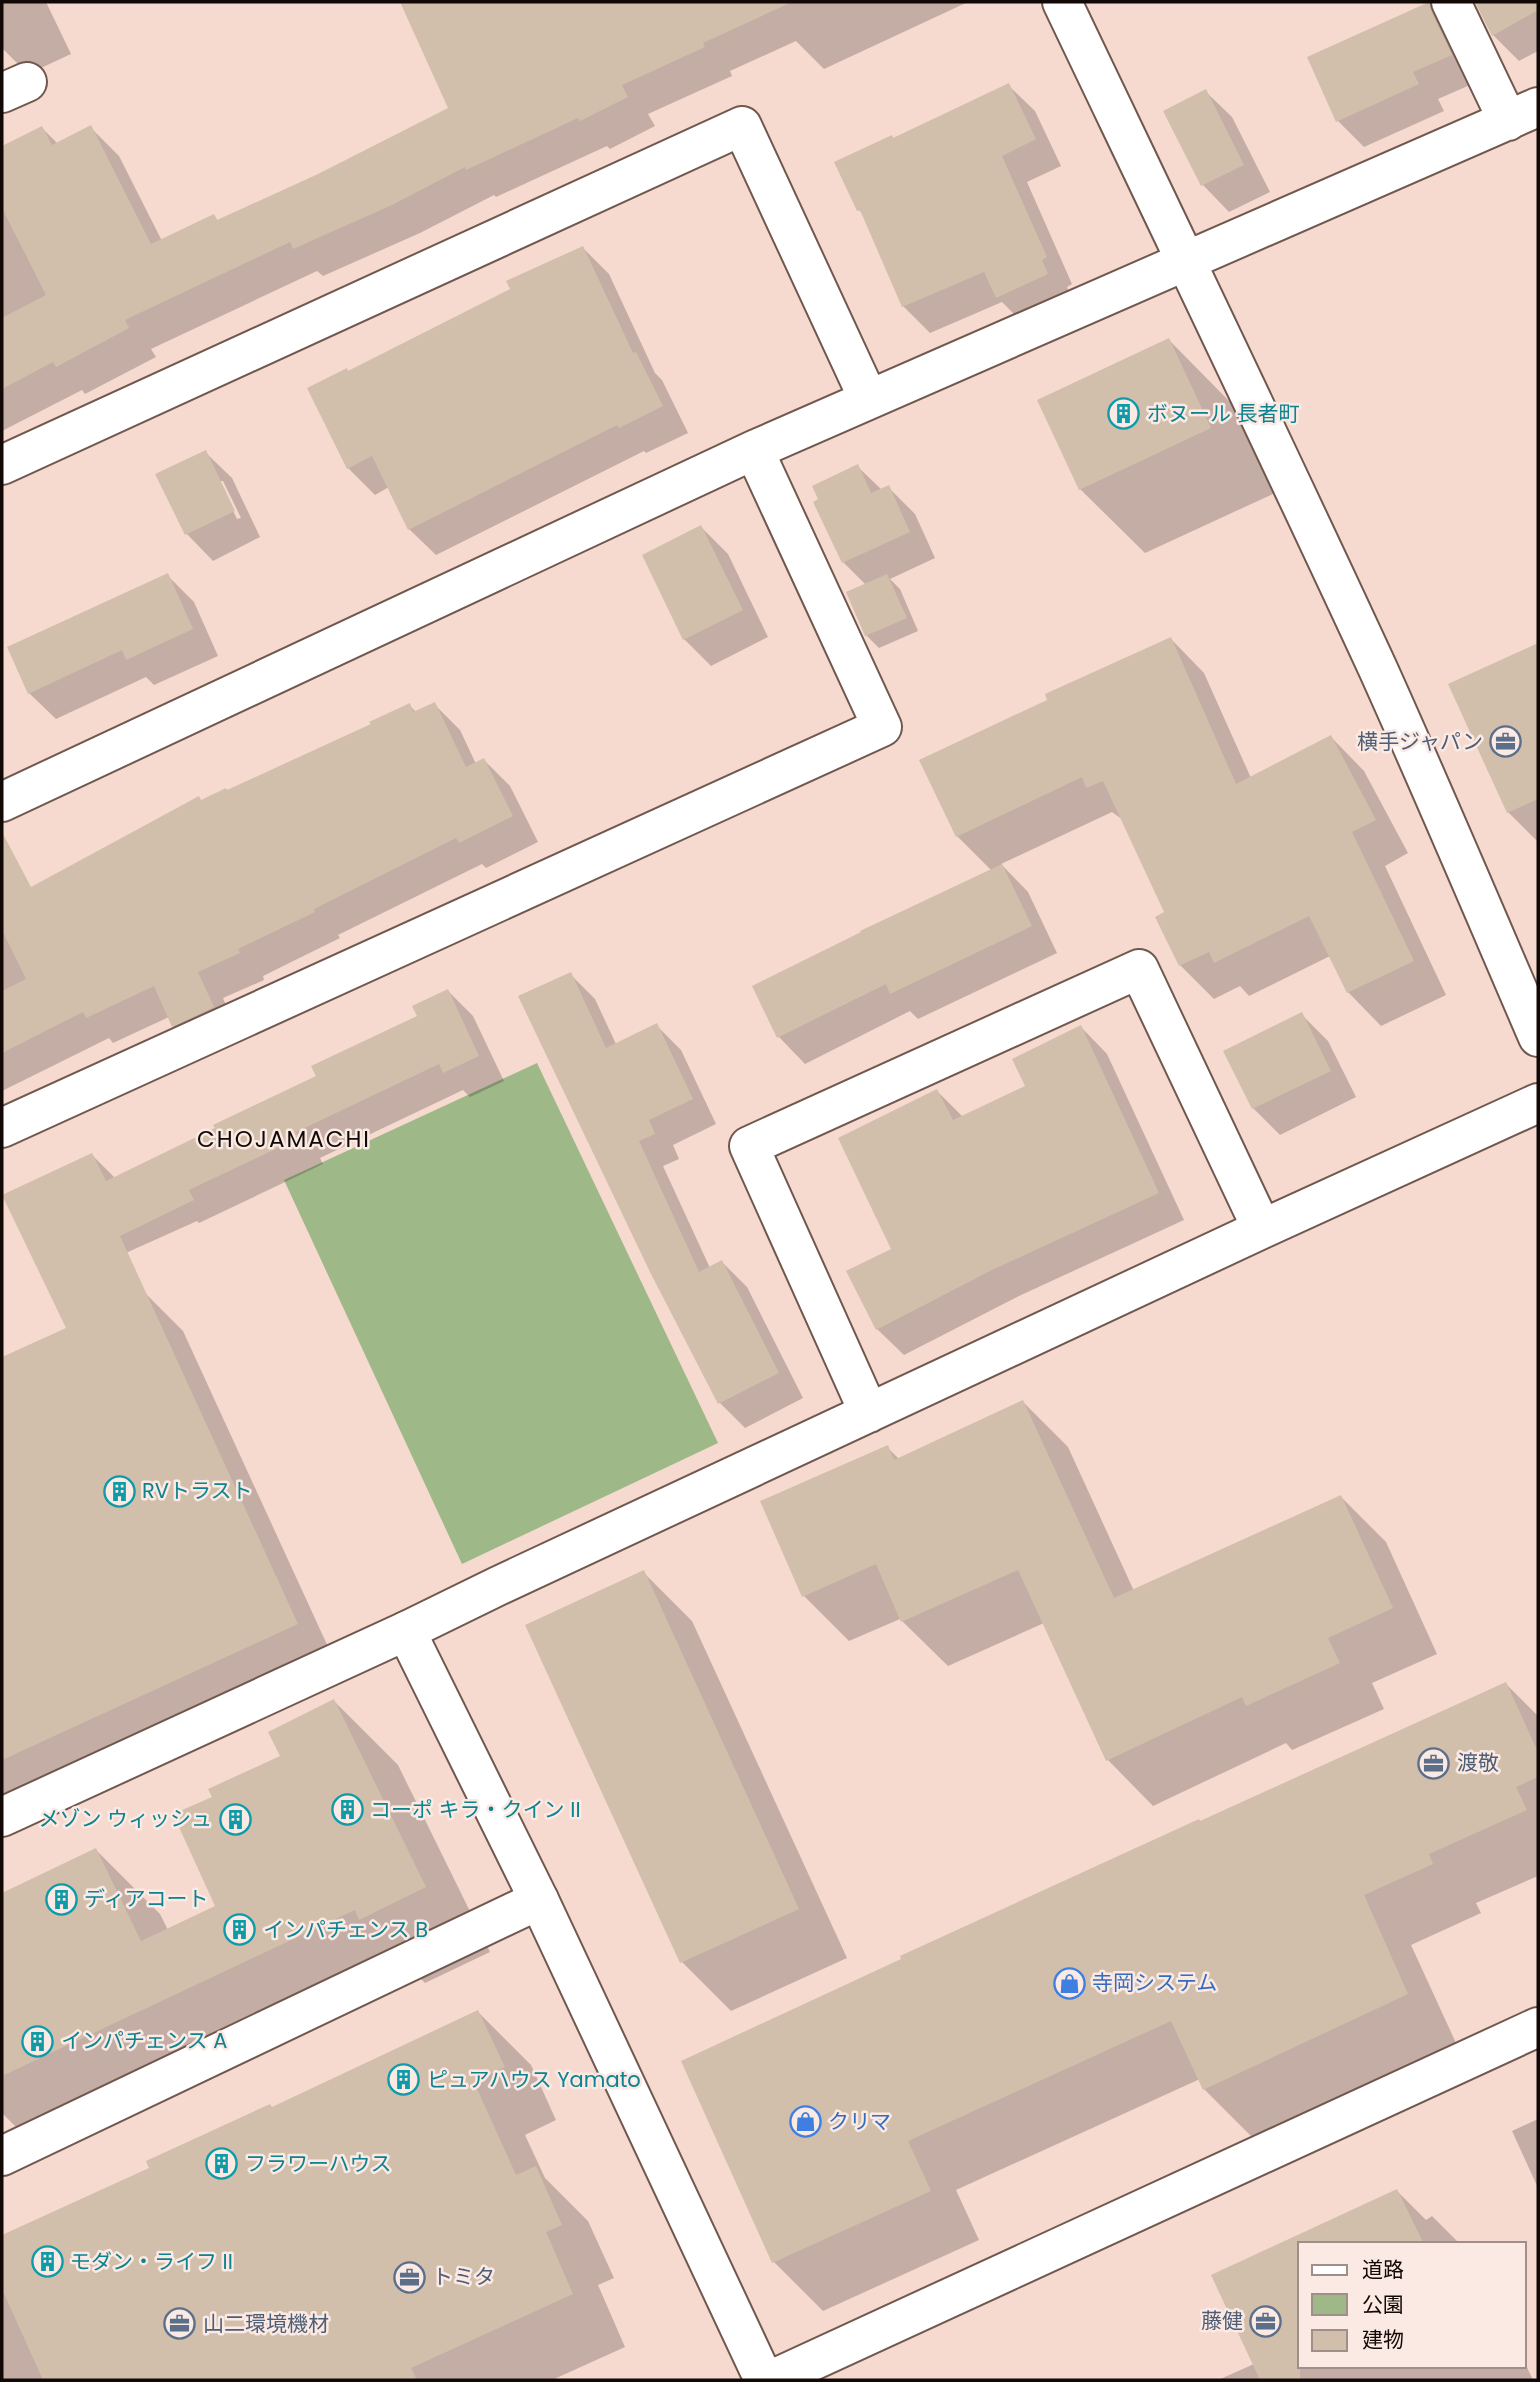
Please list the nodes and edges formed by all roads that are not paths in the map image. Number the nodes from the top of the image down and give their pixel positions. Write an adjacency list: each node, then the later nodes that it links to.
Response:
1 (1062, 2): 4 (street)
2 (1451, 2): 3 (street)
3 (1523, 114): 4 (street)
4 (1187, 259): 5 (street); 9 (street)
5 (868, 398): 6 (street); 7 (street)
6 (754, 450): 8 (street); 11 (street)
7 (2, 465)
8 (2, 802)
9 (1538, 1037)
10 (1538, 1103): 12 (street)
11 (2, 1128)
12 (1262, 1229): 13 (street); 13 (street)
13 (869, 1413): 14 (street)
14 (406, 1631): 15 (street); 16 (street)
15 (2, 1818)
16 (539, 1900): 18 (street); 19 (street)
17 (1538, 2027): 20 (street)
18 (2, 2156)
19 (764, 2380)
20 (771, 2380)

